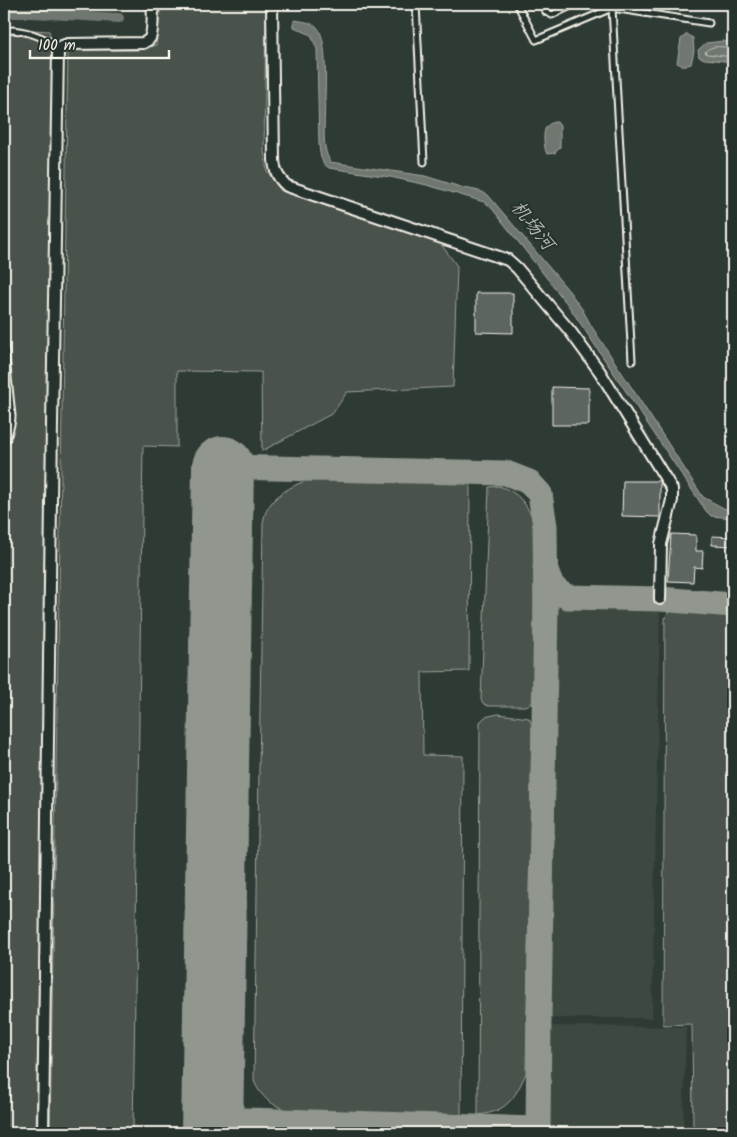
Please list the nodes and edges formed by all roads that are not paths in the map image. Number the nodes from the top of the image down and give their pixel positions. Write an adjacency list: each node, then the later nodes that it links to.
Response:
1 (152, 4): 10 (street)
2 (272, 4): 15 (street)
3 (416, 4): 11 (lane)
4 (517, 4): 7 (lane)
5 (542, 4): 6 (lane)
6 (575, 4)
7 (612, 8): 8 (lane); 13 (lane)
8 (709, 24)
9 (4, 30): 10 (lane)
10 (60, 48): 16 (street)
11 (424, 162)
12 (4, 338): 14 (lane)
13 (632, 362)
14 (4, 445)
15 (660, 599)
16 (43, 1133)

